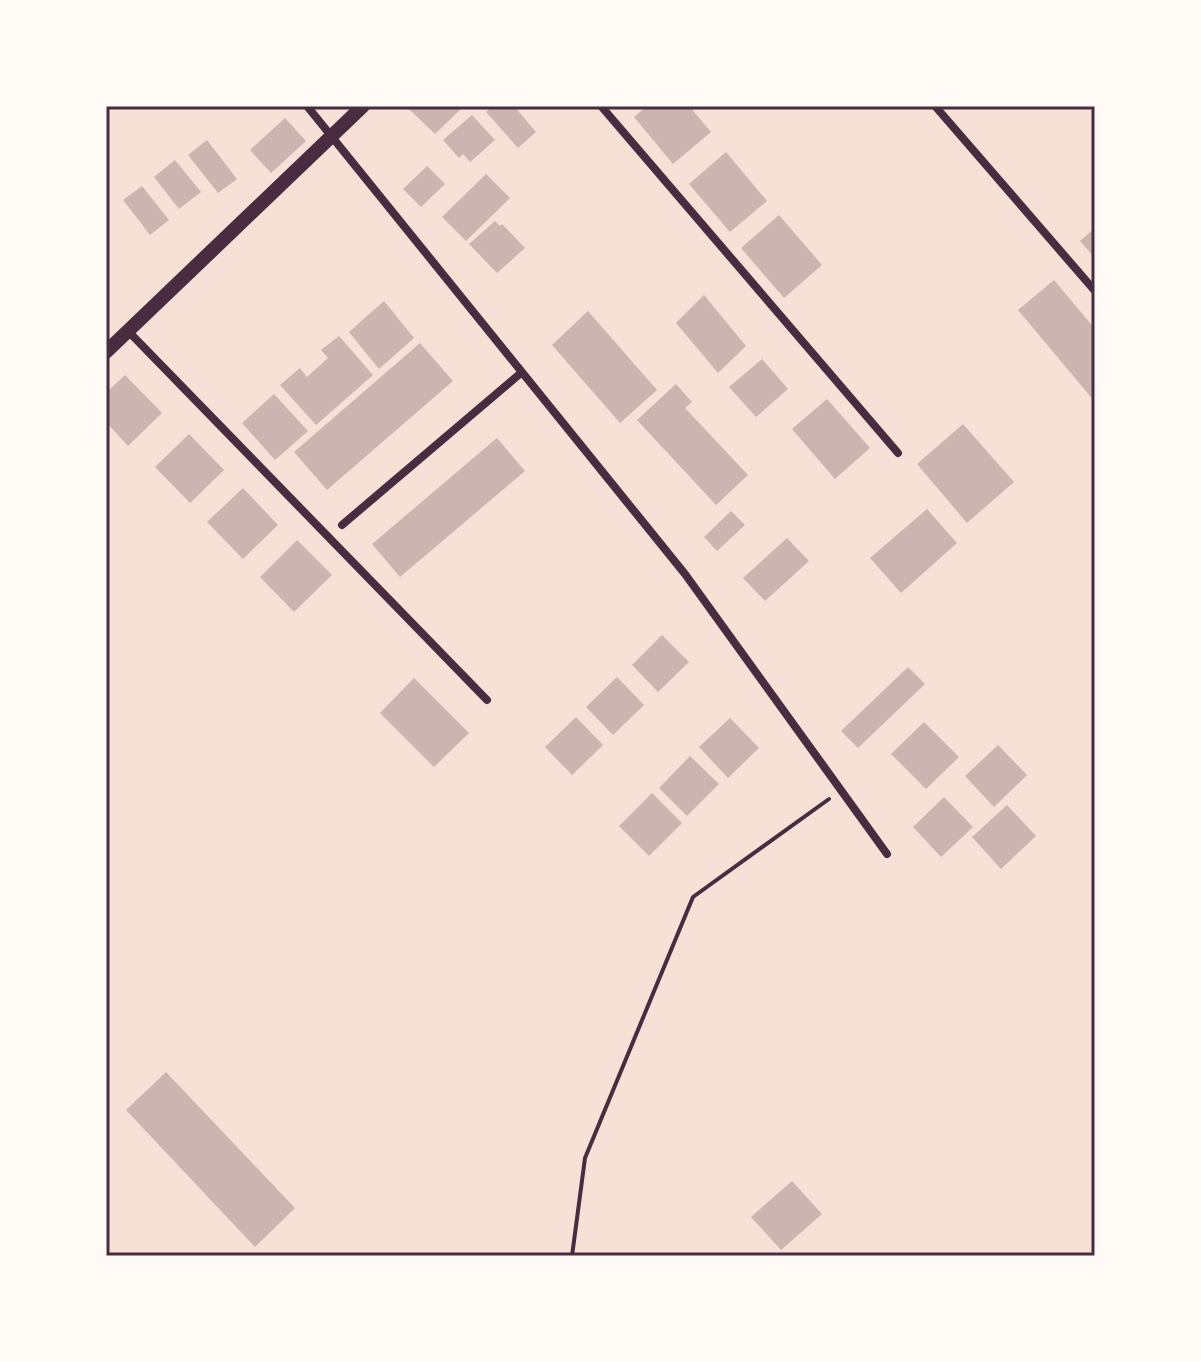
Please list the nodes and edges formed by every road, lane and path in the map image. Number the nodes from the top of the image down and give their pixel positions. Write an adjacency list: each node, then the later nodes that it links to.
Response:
1 (307, 106): 5 (street)
2 (363, 106): 5 (street)
3 (601, 106): 10 (street)
4 (935, 106): 6 (street)
5 (331, 137): 7 (street); 9 (street)
6 (1095, 291)
7 (128, 331): 8 (street); 12 (street)
8 (106, 352)
9 (522, 372): 11 (street); 13 (street)
10 (898, 453)
11 (342, 525)
12 (487, 700)
13 (840, 790): 14 (street); 15 (path)
14 (887, 854)
15 (572, 1256)

